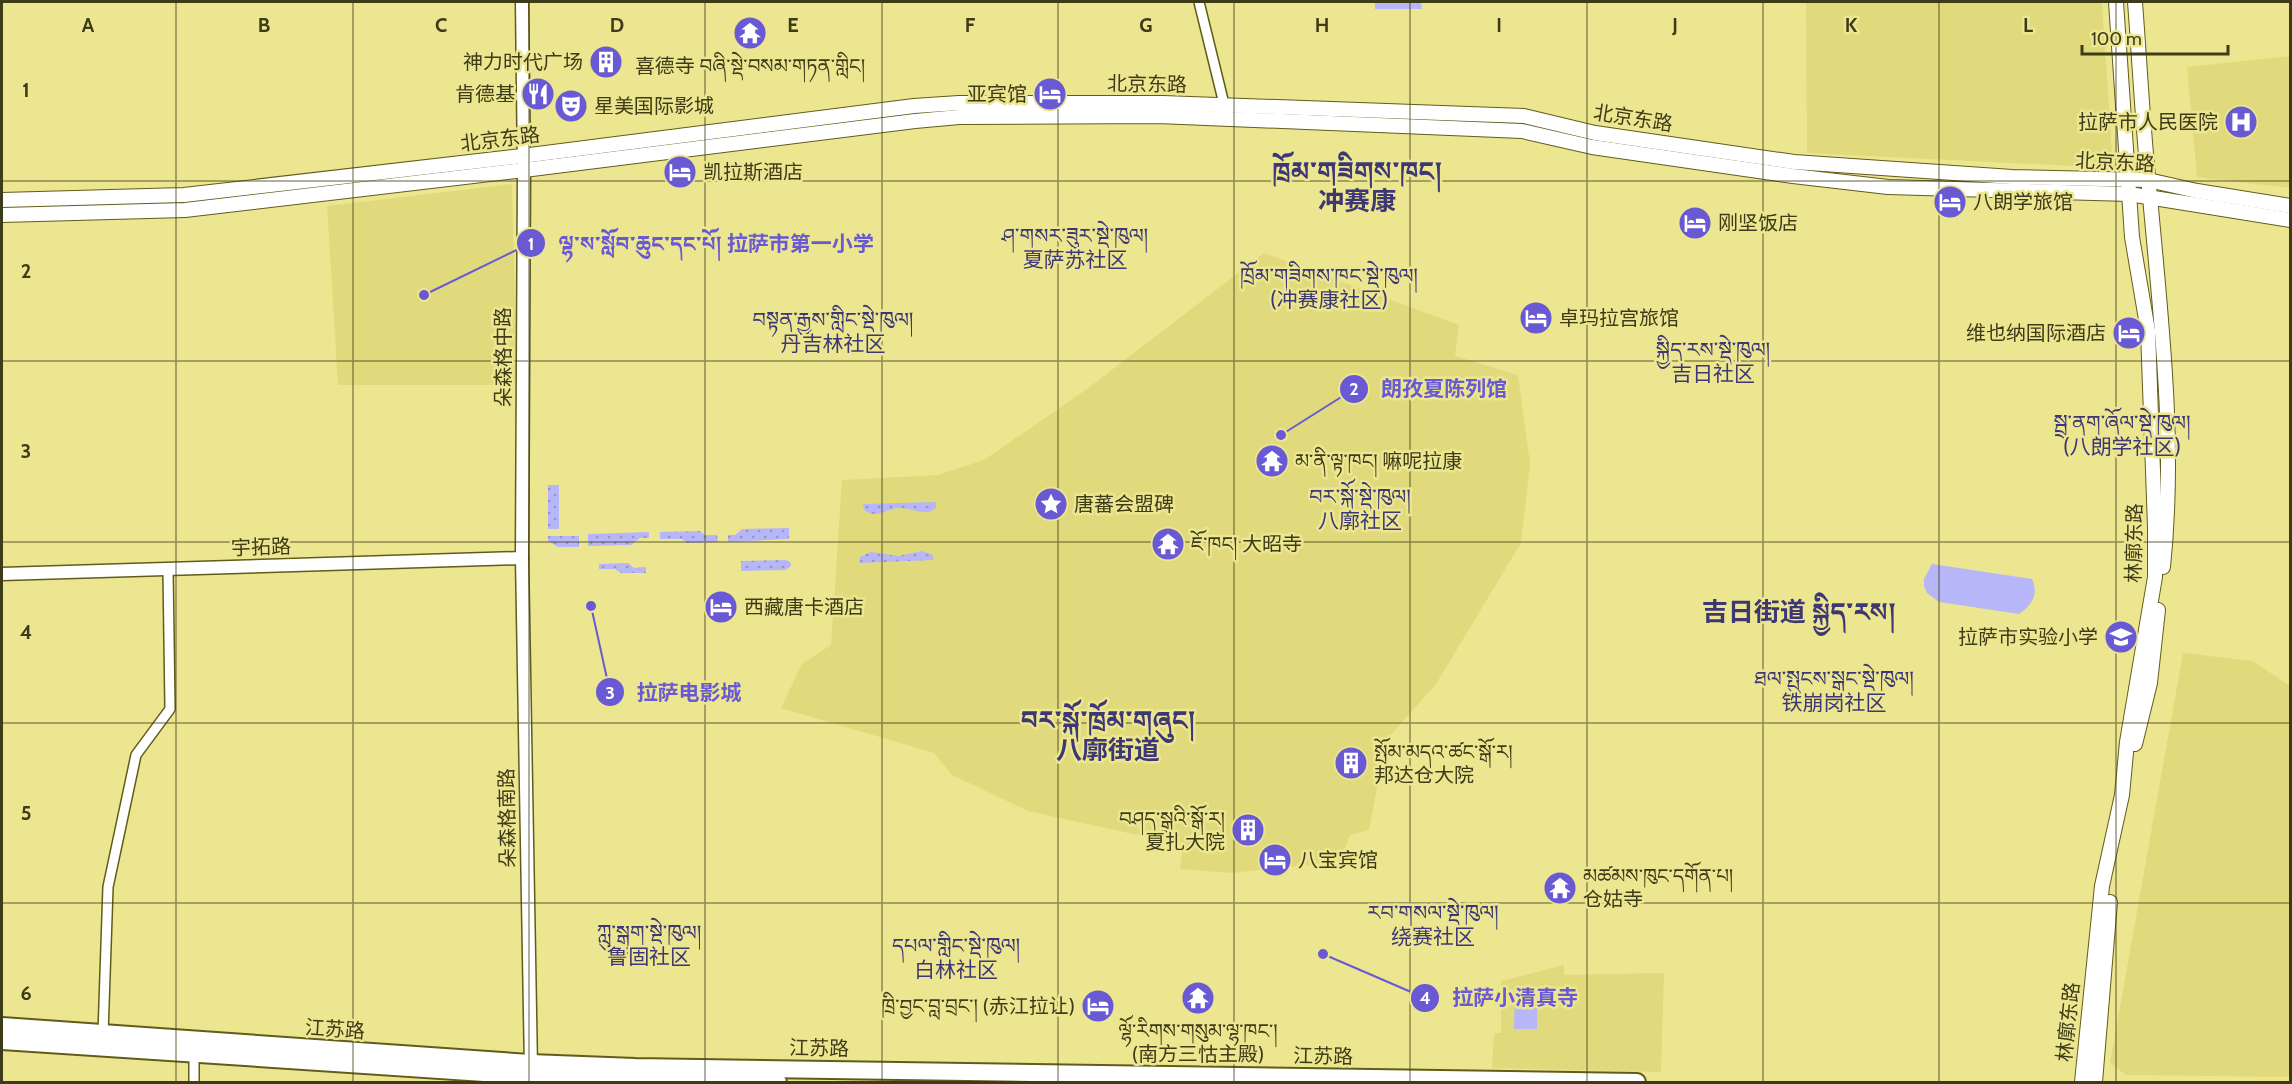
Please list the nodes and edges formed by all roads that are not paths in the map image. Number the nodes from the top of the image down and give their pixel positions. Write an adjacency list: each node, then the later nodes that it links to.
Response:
1 (522, 2): 6 (street, 朵森格中路)
2 (1199, 2): 5 (street)
3 (2116, 2): 8 (main road, 林廓东路)
4 (2135, 2): 9 (main road, 林廓东路)
5 (1224, 104): 6 (main road, 北京东路); 8 (main road, 北京东路)
6 (522, 156): 7 (street, 朵森格中路); 12 (main road, 北京东路)
7 (524, 170): 10 (main road, 北京东路); 14 (main road, 北京东路); 16 (street, 朵森格中路)
8 (2128, 180): 9 (main road, 北京东路); 10 (main road, 林廓东路)
9 (2148, 180): 11 (main road, 林廓东路); 13 (main road, 北京东路)
10 (2129, 194): 11 (main road, 北京东路); 28 (main road, 林廓东路)
11 (2150, 199): 15 (main road, 北京东路); 29 (main road, 林廓东路)
12 (2, 200)
13 (2290, 206)
14 (2, 215)
15 (2290, 220)
16 (522, 558): 17 (street, 宇拓路); 23 (street, 朵森格南路)
17 (168, 570): 18 (street, 宇拓路); 20 (street)
18 (2, 574)
19 (2, 1026): 20 (highway, 江苏路)
20 (103, 1034): 22 (highway, 江苏路)
21 (2, 1041): 22 (highway, 江苏路)
22 (194, 1047): 23 (highway, 江苏路); 25 (street)
23 (531, 1070): 24 (highway, 江苏路); 26 (highway, 江苏路)
24 (1337, 1080): 27 (highway, 江苏路)
25 (195, 1083)
26 (778, 1083)
27 (1637, 1083)
28 (2082, 1083)
29 (2095, 1083)

